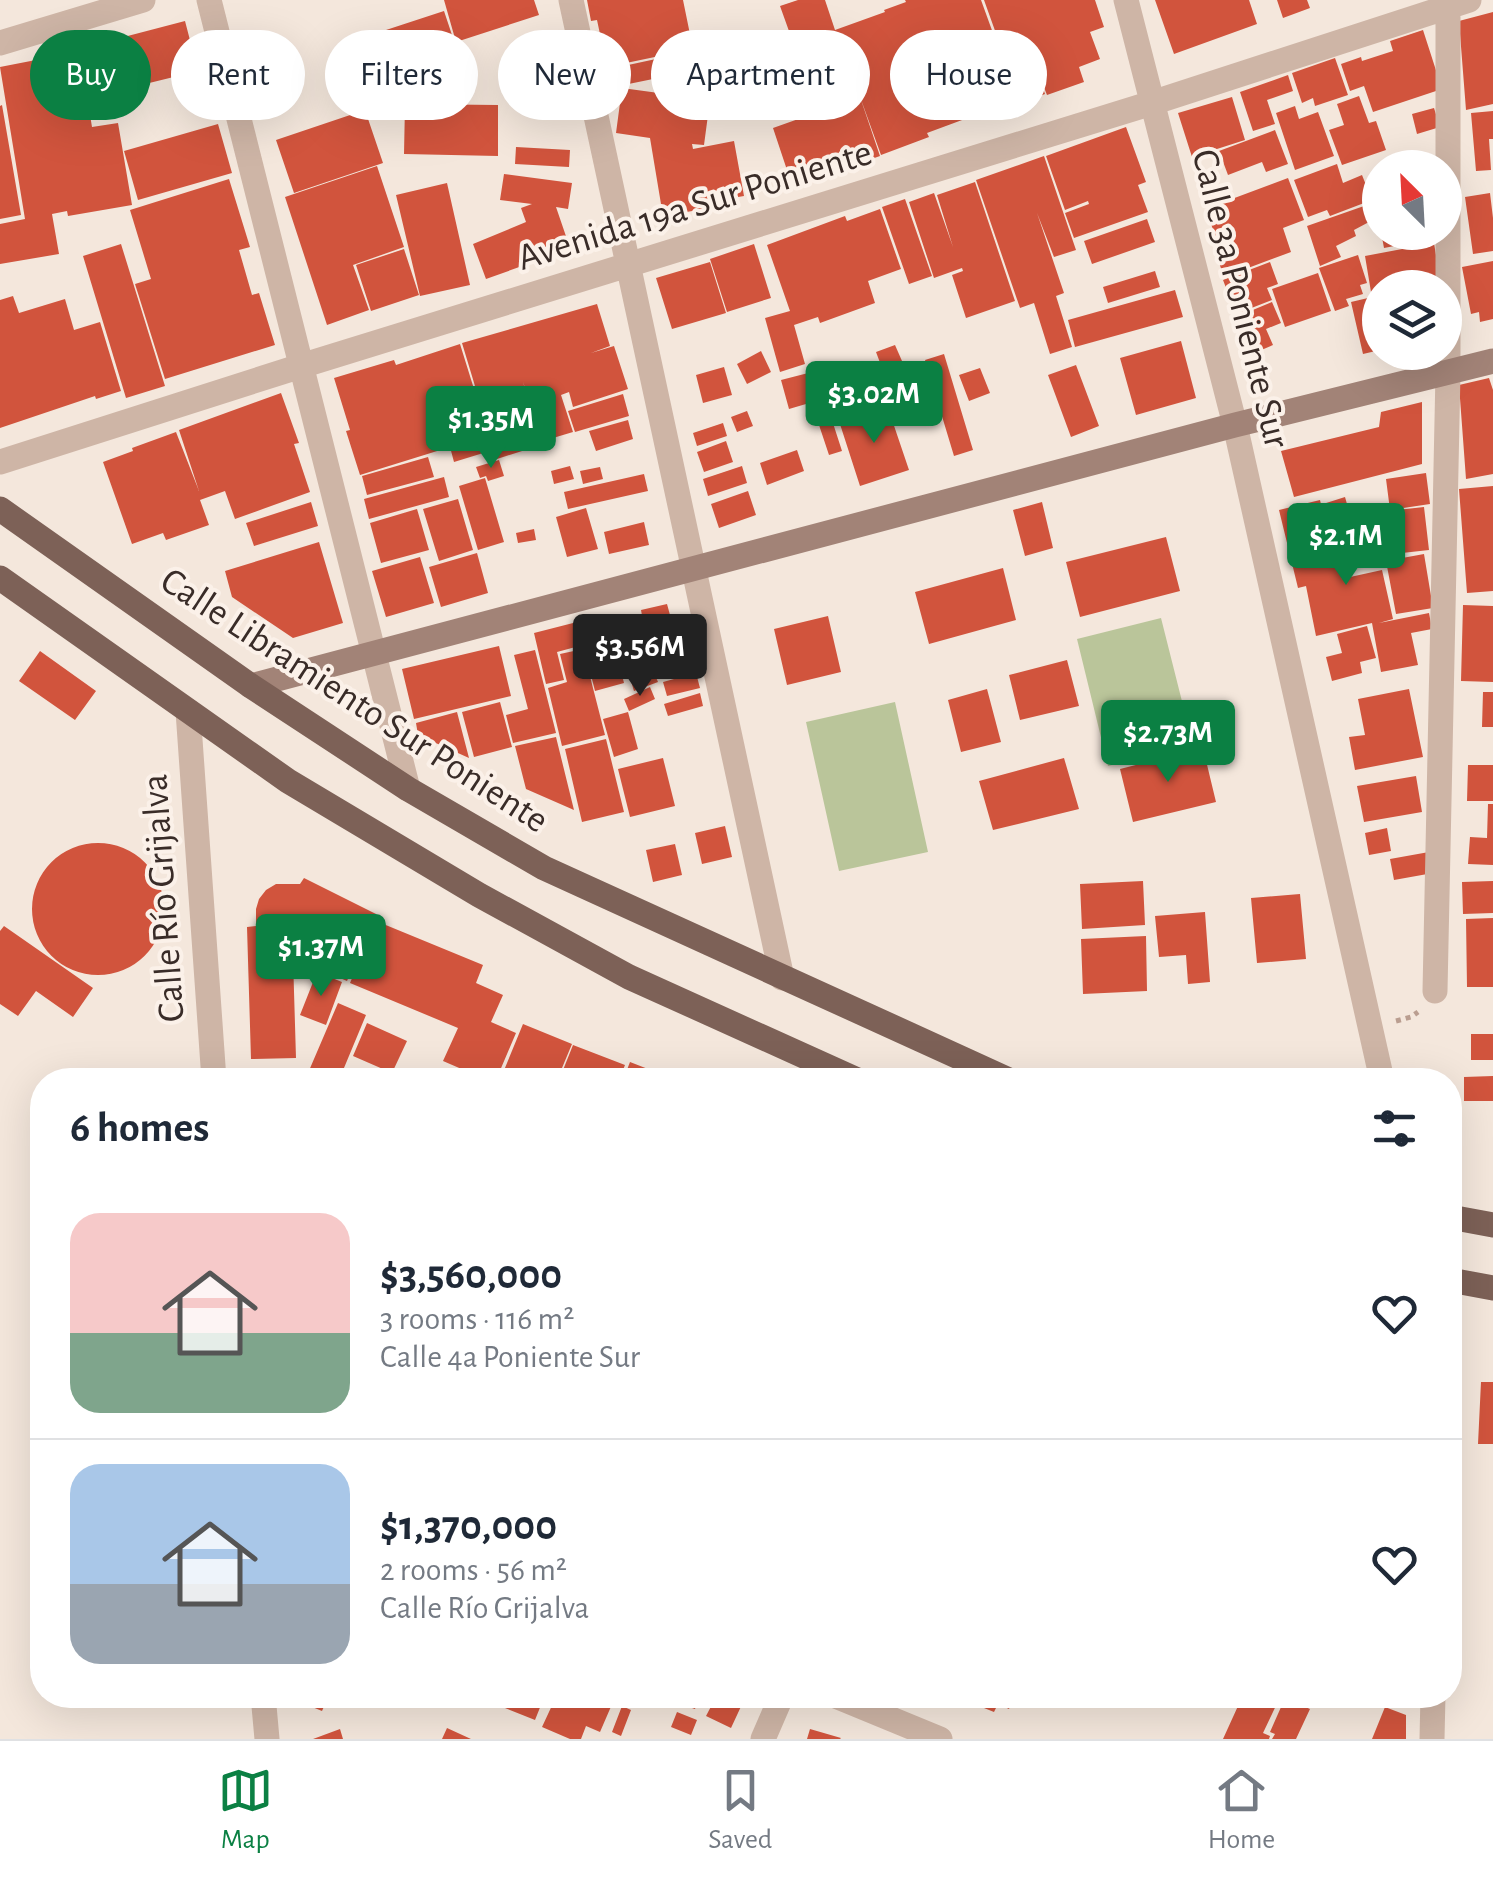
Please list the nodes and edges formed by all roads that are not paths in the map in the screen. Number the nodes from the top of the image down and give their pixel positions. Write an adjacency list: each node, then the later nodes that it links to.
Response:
1 (143, 0): 6 (street)
2 (209, 0): 10 (street)
3 (571, 0): 8 (street)
4 (1126, 0): 7 (street, Calle 3a Poniente Sur)
5 (1458, 3): 7 (street, Avenida 19a Sur Poniente); 11 (street)
6 (0, 43)
7 (1152, 103): 8 (street, Avenida 19a Sur Poniente); 12 (street, Calle 3a Poniente Sur)
8 (630, 266): 10 (street, Avenida 19a Sur Poniente); 15 (street)
9 (1493, 361): 11 (street)
10 (302, 366): 13 (street, Avenida 19a Sur Poniente); 17 (street)
11 (1448, 372): 12 (street); 22 (street)
12 (1235, 425): 15 (street); 26 (street, Calle 3a Poniente Sur)
13 (0, 462)
14 (0, 509): 18 (main road, Calle Libramiento Sur Poniente)
15 (692, 568): 17 (street); 21 (street)
16 (0, 578): 19 (main road)
17 (374, 654): 18 (street); 20 (street)
18 (251, 686): 20 (main road, Calle Libramiento Sur Poniente)
19 (188, 711): 23 (street, Calle Río Grijalva); 24 (main road)
20 (408, 789): 21 (main road, Calle Libramiento Sur Poniente)
21 (782, 978): 25 (main road, Calle Libramiento Sur Poniente)
22 (1435, 990)
23 (218, 1068)
24 (830, 1068)
25 (982, 1068)
26 (1379, 1068)
27 (1462, 1219): 28 (main road)
28 (1493, 1225)
29 (1462, 1282): 30 (main road)
30 (1493, 1288)
31 (264, 1708): 35 (street)
32 (776, 1708): 36 (street)
33 (865, 1708): 37 (street)
34 (1433, 1708): 38 (street)
35 (267, 1739)
36 (763, 1739)
37 (940, 1739)
38 (1432, 1739)

